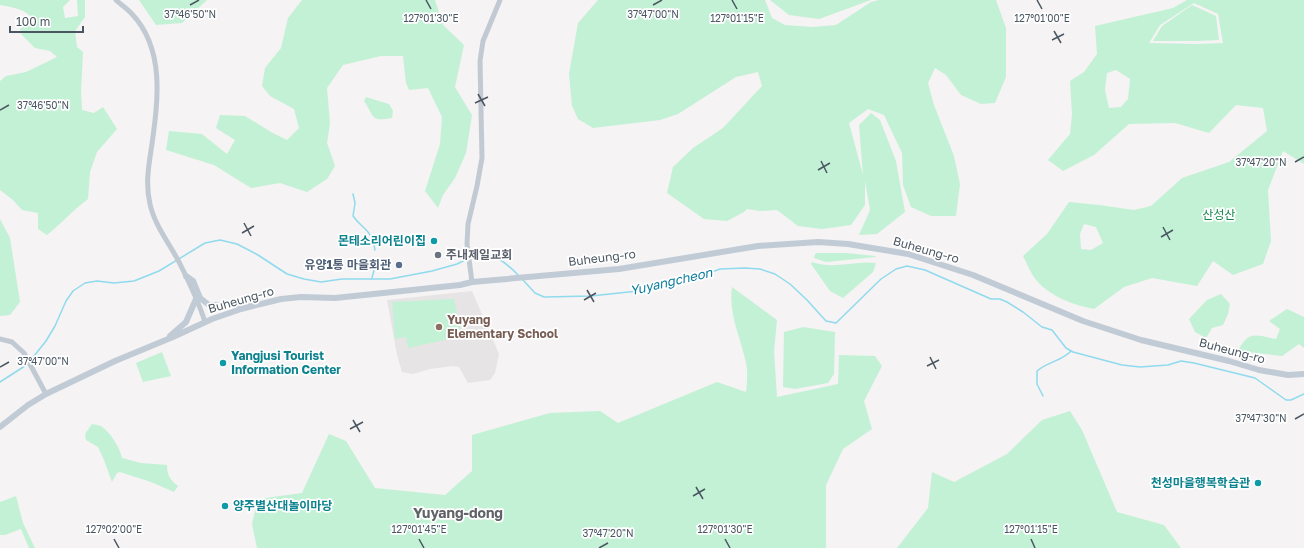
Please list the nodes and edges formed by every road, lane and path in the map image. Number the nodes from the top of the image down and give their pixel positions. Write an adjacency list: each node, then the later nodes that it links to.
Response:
1 (116, 0): 3 (street)
2 (500, 0): 4 (street)
3 (186, 276): 5 (street); 6 (main road)
4 (472, 282): 6 (main road, Buheung-ro); 10 (main road, Buheung-ro)
5 (196, 299): 7 (street); 9 (main road)
6 (256, 305): 7 (main road, Buheung-ro)
7 (205, 322): 9 (main road, Buheung-ro)
8 (0, 339): 11 (street)
9 (162, 341): 11 (main road, Buheung-ro)
10 (1304, 374)
11 (46, 394): 12 (main road, Buheung-ro)
12 (0, 427)

